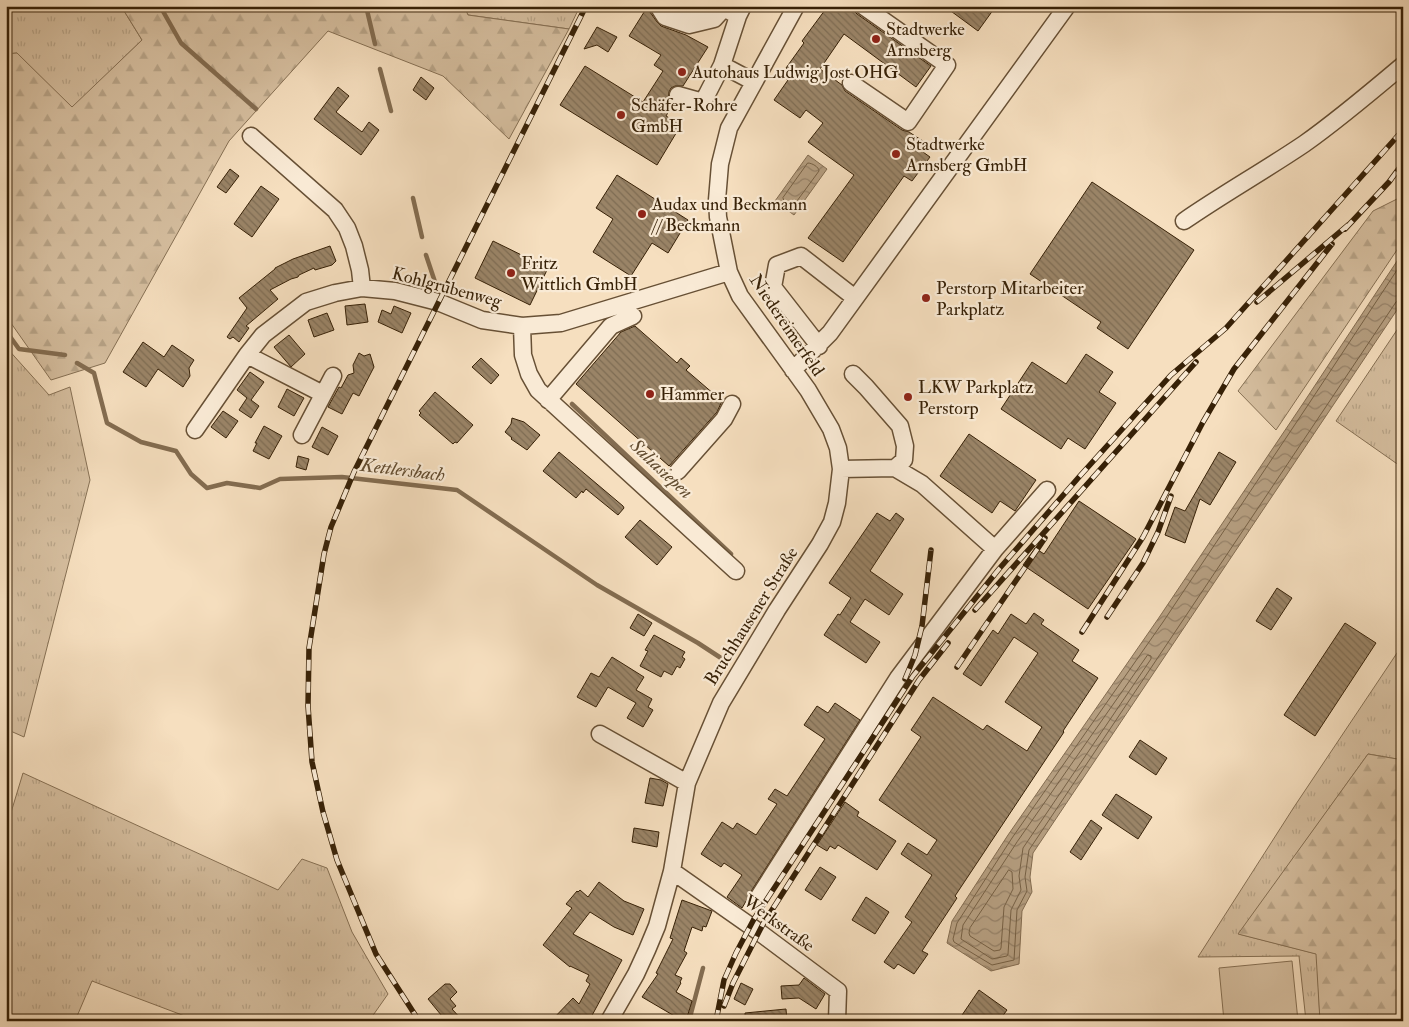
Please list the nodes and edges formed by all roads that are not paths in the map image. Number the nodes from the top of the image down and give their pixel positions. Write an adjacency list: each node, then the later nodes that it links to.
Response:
1 (658, 6): 7 (street)
2 (678, 6): 3 (street)
3 (704, 6)
4 (796, 6): 11 (street, Niedereimerfeld)
5 (863, 6): 12 (street)
6 (1067, 6): 18 (street)
7 (724, 7): 8 (street)
8 (741, 11): 9 (street)
9 (722, 65): 11 (street); 13 (street)
10 (1403, 65): 15 (street)
11 (754, 82): 16 (street, Niedereimerfeld)
12 (851, 83)
13 (678, 95)
14 (251, 136): 17 (street)
15 (1184, 221)
16 (729, 272): 20 (street, Kohlgrubenweg); 23 (street, Niedereimerfeld)
17 (362, 288): 20 (street, Kohlgrubenweg); 22 (street, Kohlgrubenweg)
18 (855, 298): 21 (street); 21 (street)
19 (633, 316): 27 (street)
20 (522, 326): 27 (street)
21 (818, 346): 23 (street)
22 (248, 355): 26 (street); 29 (street, Kohlgrubenweg)
23 (793, 370): 32 (street, Niedereimerfeld)
24 (853, 374): 31 (street)
25 (333, 376): 26 (street)
26 (323, 394): 30 (street)
27 (548, 400): 36 (street)
28 (732, 404): 33 (street)
29 (195, 430)
30 (302, 435)
31 (895, 468): 32 (street); 35 (street)
32 (841, 469): 38 (street, Bruchhausener Straße)
33 (678, 471)
34 (1047, 490): 35 (street)
35 (995, 549): 40 (street)
36 (736, 571)
37 (600, 734): 38 (street)
38 (687, 783): 39 (street, Bruchhausener Straße)
39 (672, 872): 41 (street, Bruchhausener Straße); 42 (street, Werkstraße)
40 (758, 898)
41 (608, 1021)
42 (837, 1021)

